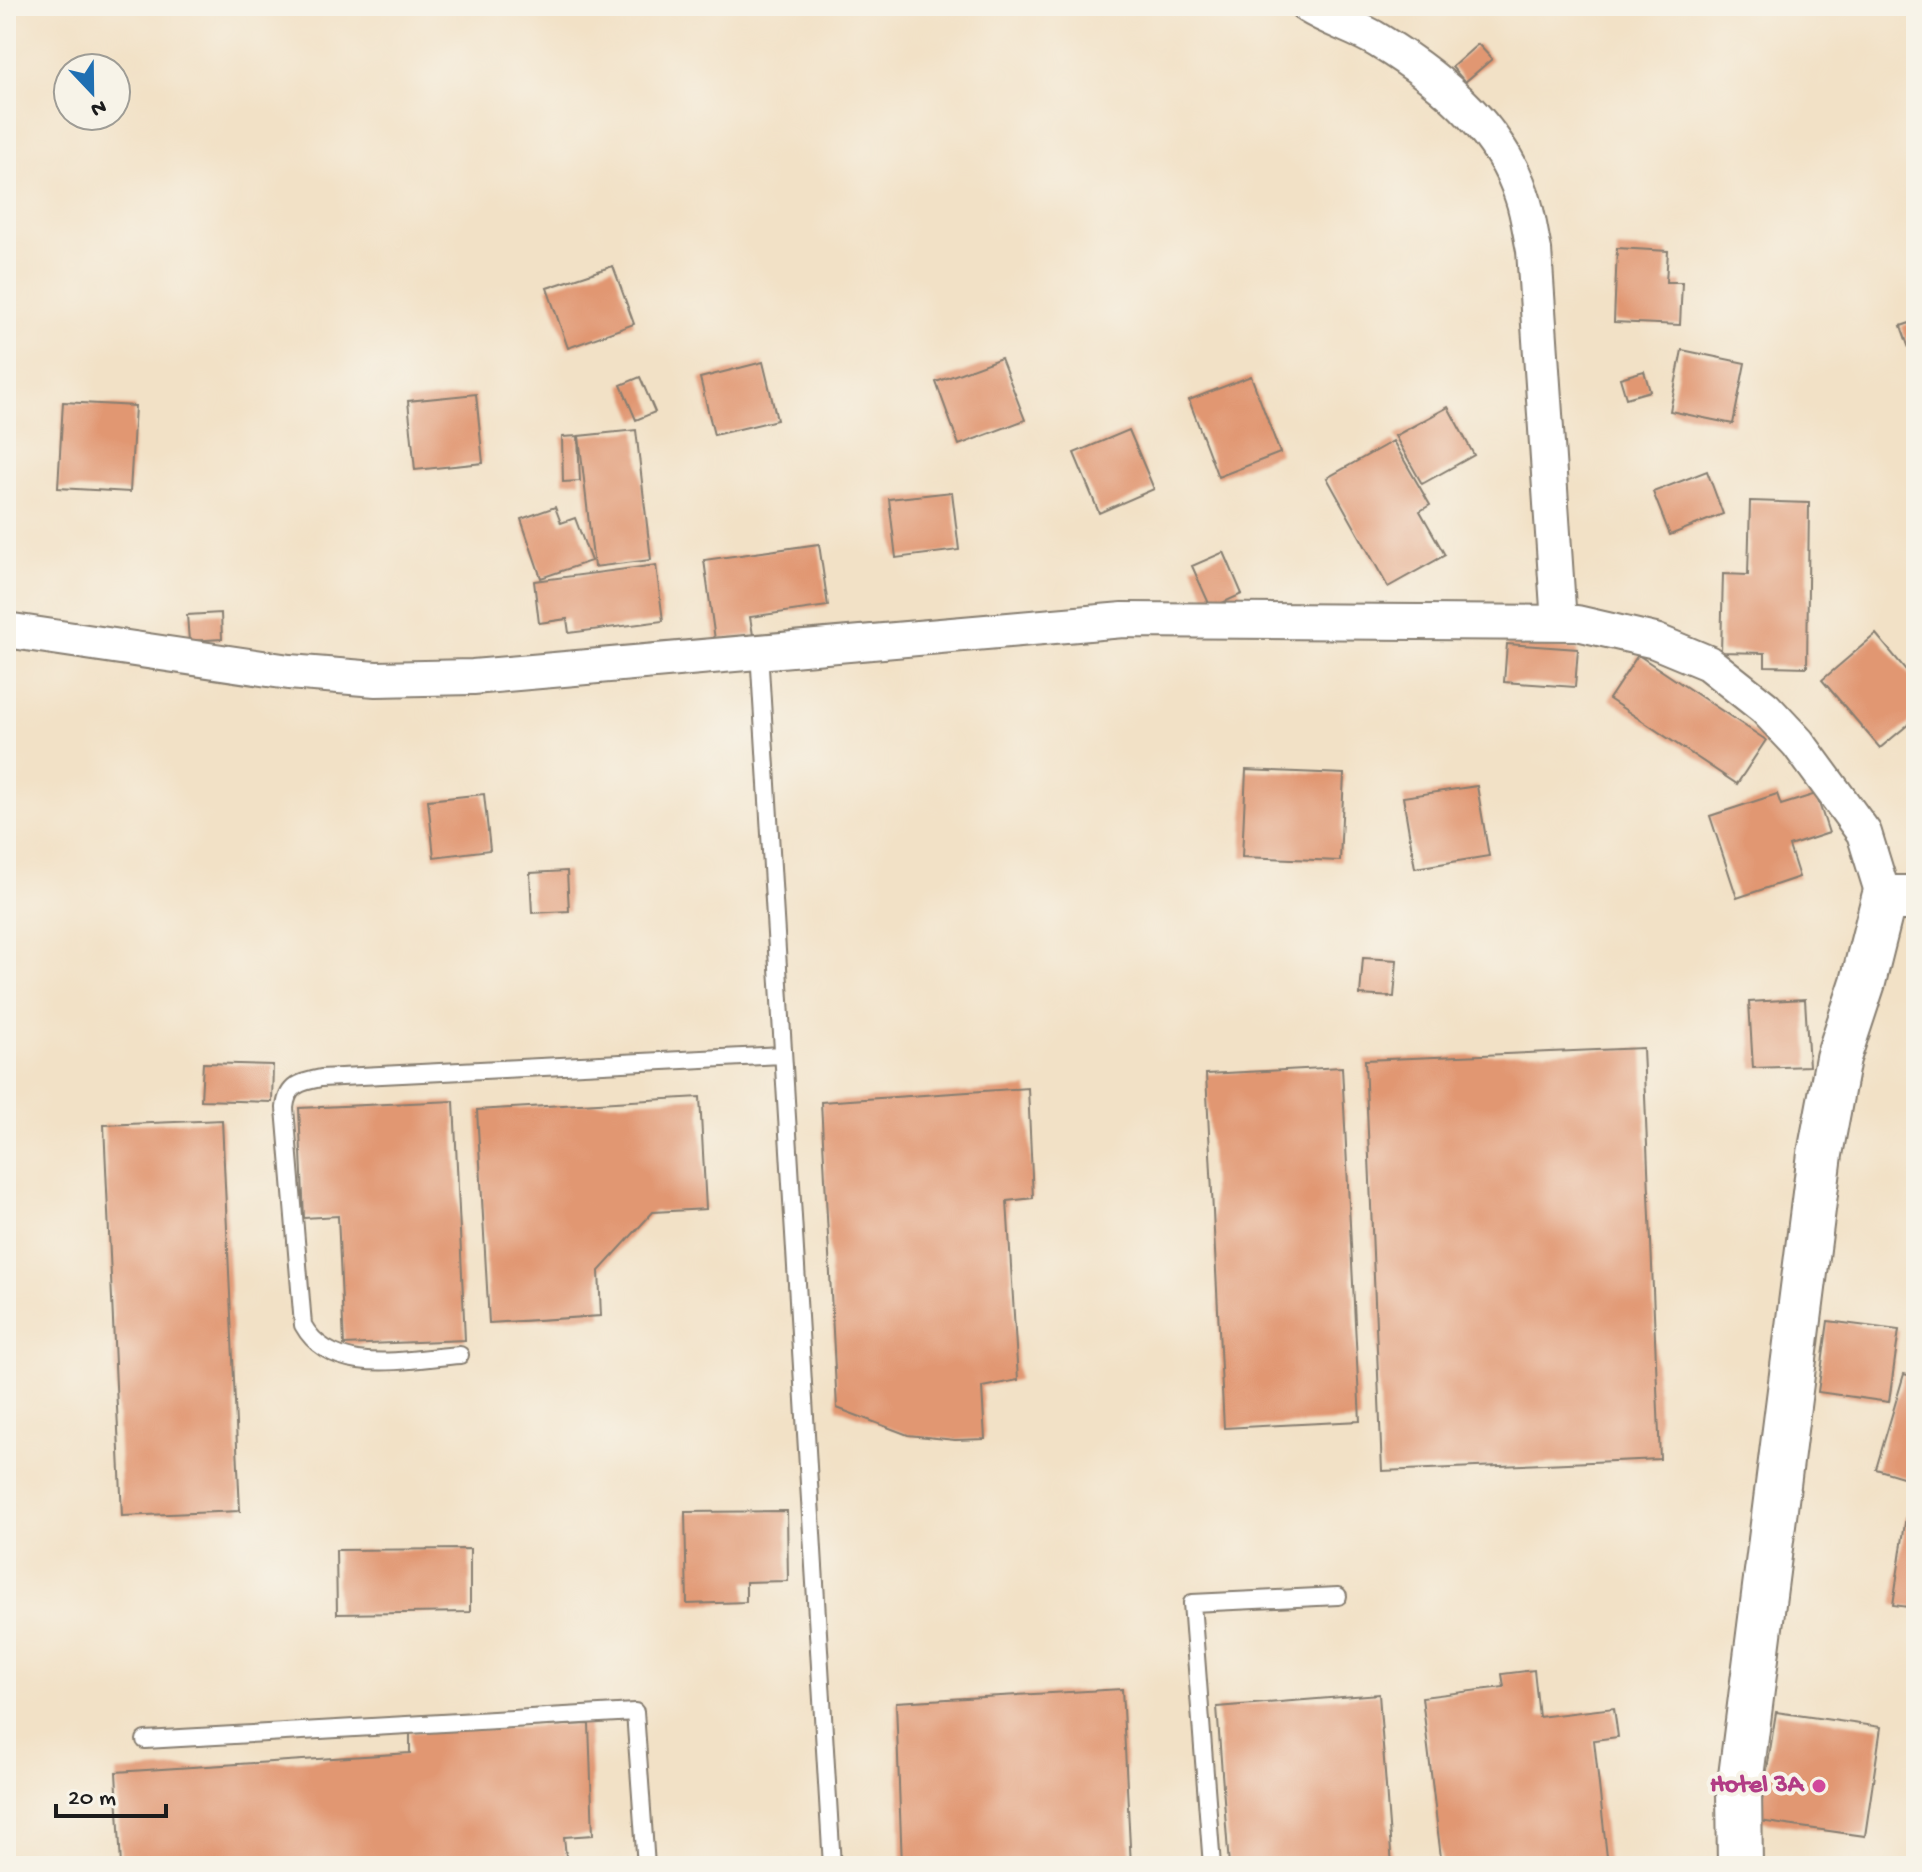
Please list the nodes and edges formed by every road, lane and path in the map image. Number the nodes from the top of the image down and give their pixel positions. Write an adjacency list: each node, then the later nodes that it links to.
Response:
1 (1308, 6): 2 (street)
2 (1559, 623): 4 (street); 5 (street)
3 (6, 630): 4 (street)
4 (759, 651): 6 (lane)
5 (1900, 898): 13 (street)
6 (782, 1055): 7 (lane); 11 (lane)
7 (460, 1355)
8 (1338, 1596): 12 (lane)
9 (145, 1740): 10 (lane)
10 (646, 1866)
11 (832, 1866)
12 (1212, 1866)
13 (1740, 1866)

